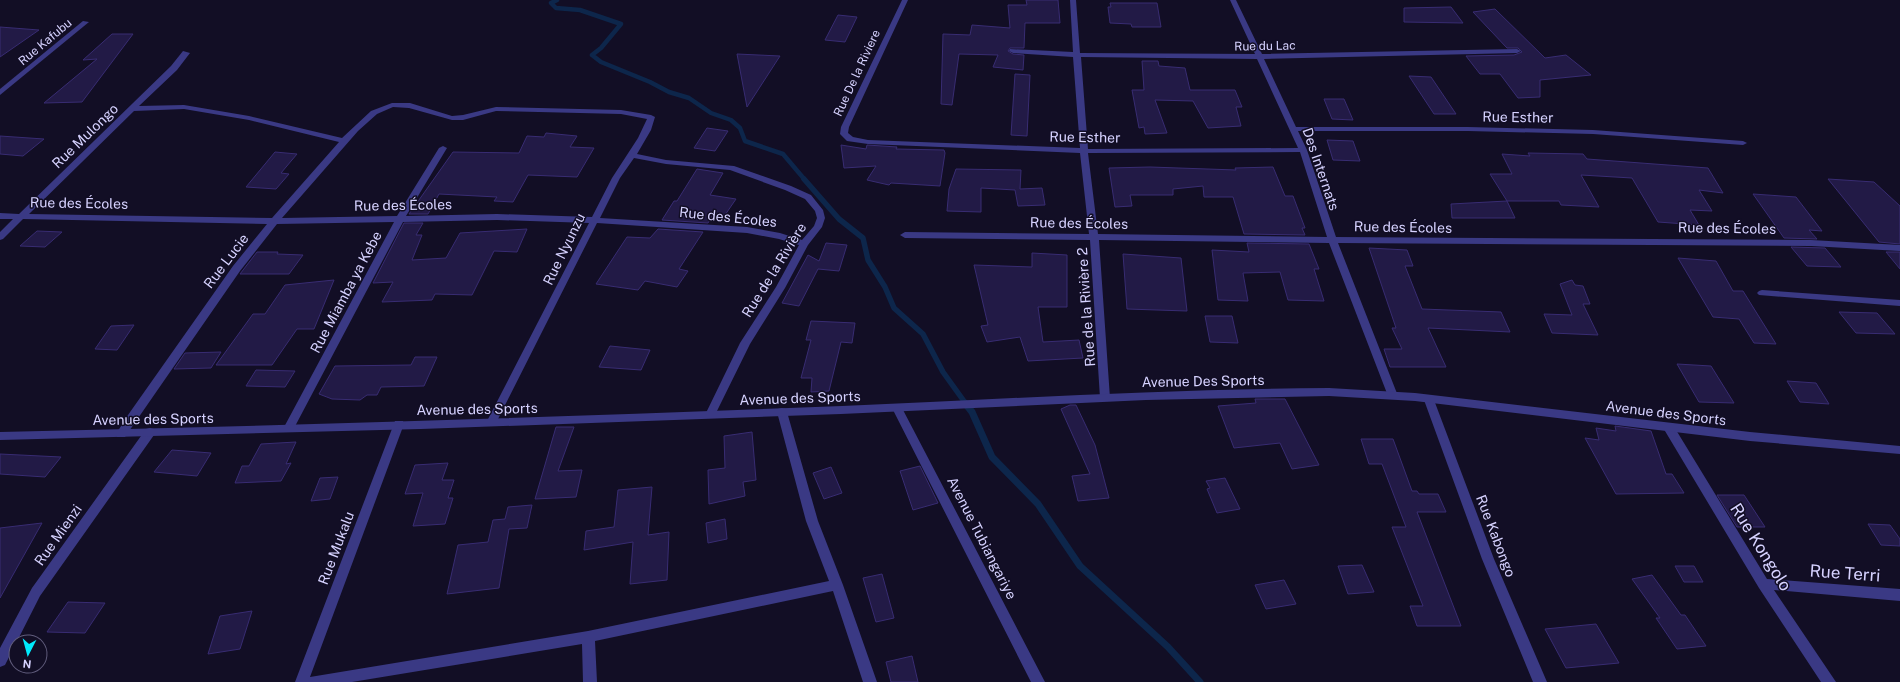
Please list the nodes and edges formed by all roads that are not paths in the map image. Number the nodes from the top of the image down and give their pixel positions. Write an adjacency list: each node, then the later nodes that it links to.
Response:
1 (905, 0): 15 (street, Rue De la Riviere)
2 (1072, 0): 8 (street, Rue de la Rivière 2)
3 (1233, 0): 9 (street, Des Internats)
4 (85, 22): 10 (street, Rue Kafubu)
5 (1013, 51): 8 (street, Rue du Lac)
6 (1517, 51): 9 (street, Rue du Lac)
7 (186, 53): 11 (street, Rue Mulongo)
8 (1075, 55): 9 (street, Rue du Lac); 19 (street, Rue de la Rivière 2)
9 (1261, 57): 13 (street, Des Internats)
10 (0, 93)
11 (131, 109): 14 (street); 22 (street, Rue Mulongo)
12 (368, 116): 14 (street, Rue Lucie); 20 (street, Rue Nyunzu)
13 (1293, 128): 16 (street, Rue Esther); 18 (street, Des Internats)
14 (346, 141): 25 (street, Rue Lucie)
15 (868, 142): 19 (street, Rue Esther)
16 (1743, 143)
17 (443, 148): 23 (street, Rue Miamba ya Kebe)
18 (1303, 150): 19 (street, Rue Esther); 29 (street, Des Internats)
19 (1084, 151): 28 (street, Rue de la Rivière 2)
20 (631, 155): 24 (street, Rue Nyunzu); 30 (street, Rue de la Rivière)
21 (0, 216): 22 (street, Rue des Écoles)
22 (21, 216): 25 (street, Rue des Écoles); 27 (street, Rue Mulongo)
23 (400, 218): 24 (street, Rue des Écoles); 25 (street, Rue des Écoles); 44 (street, Rue Miamba ya Kebe)
24 (594, 221): 30 (street, Rue des Écoles); 41 (street, Rue Nyunzu)
25 (275, 222): 46 (street, Rue Lucie)
26 (905, 235): 28 (street, Rue des Écoles)
27 (0, 237)
28 (1094, 237): 29 (street, Rue des Écoles); 35 (street, Rue de la Rivière 2)
29 (1332, 240): 31 (street, Rue des Écoles); 34 (street, Des Internats)
30 (804, 244): 40 (street, Rue de la Rivière)
31 (1900, 248)
32 (1762, 293): 33 (street)
33 (1900, 303)
34 (1393, 396): 35 (street, Avenue Des Sports); 36 (street, Avenue Des Sports)
35 (1105, 398): 37 (street, Avenue Des Sports)
36 (1429, 400): 43 (street, Avenue des Sports); 59 (street, Rue Kabongo)
37 (954, 405): 38 (street, Avenue des Sports)
38 (897, 408): 39 (street, Avenue des Sports); 58 (street, Avenue Tubiangariye)
39 (782, 412): 40 (street, Avenue des Sports); 50 (street)
40 (710, 415): 41 (street, Avenue des Sports)
41 (491, 423): 42 (street, Avenue des Sports)
42 (400, 424): 44 (street, Avenue des Sports); 54 (street, Rue Mukalu)
43 (1669, 428): 48 (street, Avenue des Sports); 49 (street, Rue Kongolo)
44 (288, 429): 45 (street, Avenue des Sports)
45 (150, 432): 46 (street, Avenue des Sports); 53 (street, Rue Mienzi)
46 (121, 434): 47 (street, Avenue des Sports)
47 (0, 436)
48 (1900, 450)
49 (1763, 584): 51 (street, Rue Terri); 60 (street, Rue Kongolo)
50 (837, 585): 52 (street); 57 (street)
51 (1900, 595)
52 (588, 637): 55 (street); 56 (street)
53 (0, 661)
54 (302, 682)
55 (314, 682)
56 (590, 682)
57 (870, 682)
58 (1038, 682)
59 (1540, 682)
60 (1829, 682)

